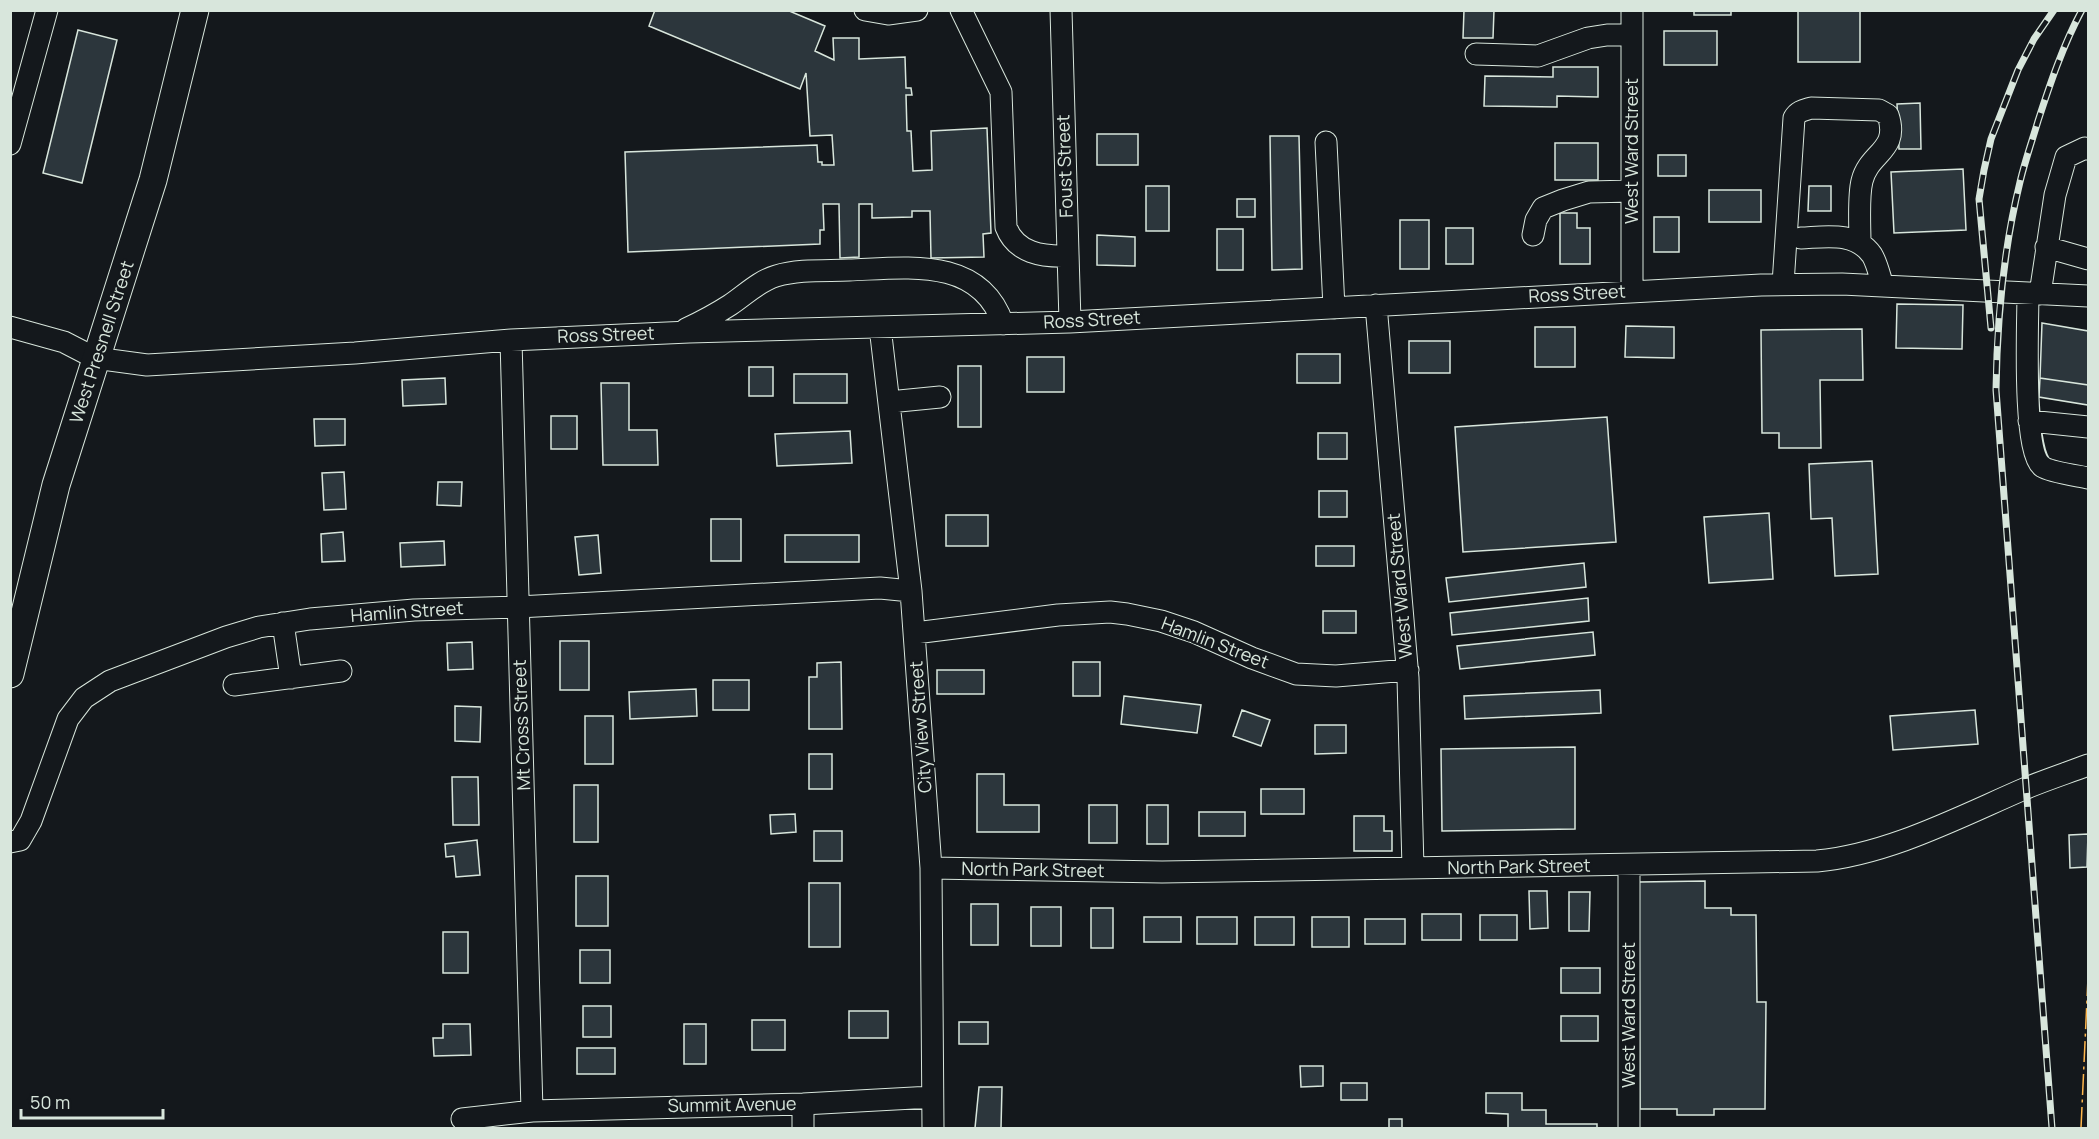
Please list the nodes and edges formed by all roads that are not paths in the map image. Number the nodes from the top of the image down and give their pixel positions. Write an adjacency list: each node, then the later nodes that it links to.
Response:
1 (47, 10): 11 (street)
2 (195, 10): 33 (main road, West Presnell Street)
3 (865, 10): 4 (street)
4 (917, 10)
5 (961, 10): 18 (street)
6 (1061, 10): 18 (street, Foust Street)
7 (1632, 10): 8 (street, West Ward Street)
8 (1632, 35): 9 (street); 13 (street, West Ward Street)
9 (1476, 54)
10 (1326, 142): 26 (street)
11 (10, 144)
12 (2088, 149): 17 (street)
13 (1632, 191): 14 (street); 22 (street, West Ward Street)
14 (1533, 236)
15 (1801, 238): 16 (street)
16 (1860, 243): 20 (street); 21 (street)
17 (2046, 247): 19 (street); 23 (street)
18 (1068, 256): 27 (street, Foust Street)
19 (2088, 259)
20 (1783, 284): 21 (street, Ross Street); 22 (street, Ross Street)
21 (1883, 286): 23 (street, Ross Street)
22 (1632, 291): 25 (street, Ross Street)
23 (2034, 293): 24 (street, Ross Street); 36 (street)
24 (2088, 296)
25 (1376, 305): 26 (street, Ross Street); 43 (street, West Ward Street)
26 (1334, 308): 27 (street, Ross Street)
27 (1070, 322): 28 (street, Ross Street)
28 (1003, 324): 30 (street, Ross Street); 31 (street)
29 (10, 327): 33 (street, Ross Street)
30 (880, 327): 31 (street, Ross Street); 35 (street, City View Street)
31 (680, 332): 32 (street, Ross Street)
32 (511, 340): 33 (street, Ross Street); 40 (street, Mt Cross Street)
33 (95, 358): 45 (main road, West Presnell Street)
34 (940, 397): 35 (street)
35 (889, 402): 39 (street, City View Street)
36 (2029, 421): 37 (street); 38 (street)
37 (2088, 427)
38 (2088, 478)
39 (911, 591): 40 (street, Hamlin Street); 42 (street, City View Street)
40 (518, 607): 41 (street, Hamlin Street); 55 (street, Mt Cross Street)
41 (283, 623): 46 (street); 49 (street, Hamlin Street)
42 (915, 633): 43 (street, Hamlin Street); 51 (street, City View Street)
43 (1407, 670): 52 (street, West Ward Street)
44 (340, 671): 46 (street)
45 (10, 674)
46 (291, 678): 47 (street)
47 (234, 685)
48 (2088, 765): 50 (street, North Park Street)
49 (10, 842)
50 (1629, 865): 52 (street, North Park Street); 59 (street, West Ward Street)
51 (931, 868): 52 (street, North Park Street); 53 (street, City View Street)
52 (1413, 868)
53 (932, 1097): 54 (street, Summit Avenue); 58 (street, City View Street)
54 (803, 1104): 55 (street, Summit Avenue); 57 (street)
55 (532, 1111): 56 (street, Summit Avenue)
56 (462, 1119)
57 (803, 1128)
58 (933, 1128)
59 (1629, 1128)

